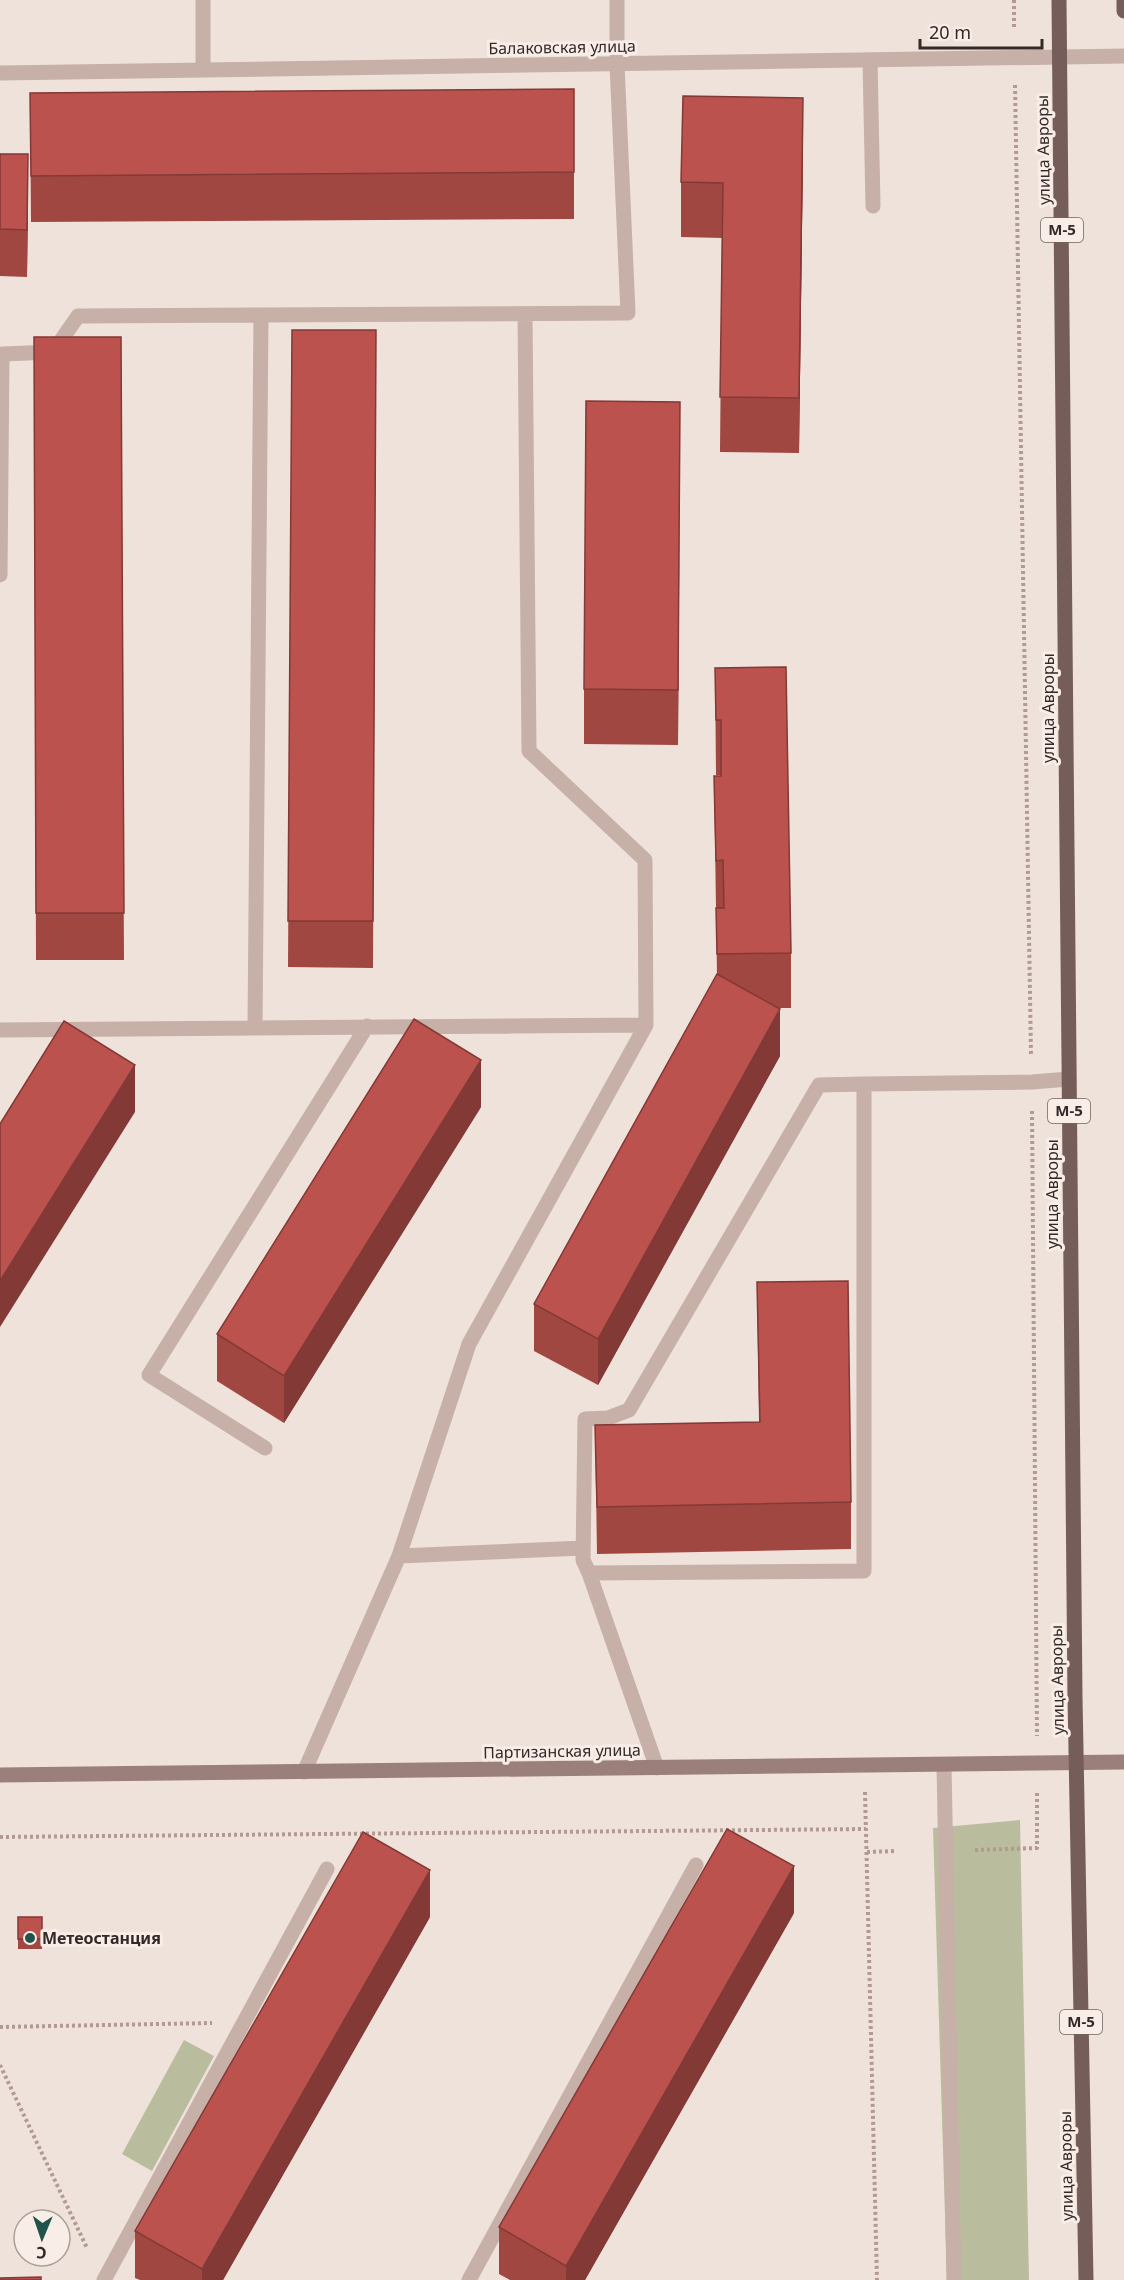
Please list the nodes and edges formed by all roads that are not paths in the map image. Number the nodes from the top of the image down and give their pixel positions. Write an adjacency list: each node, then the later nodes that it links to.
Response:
1 (203, 0): 10 (street)
2 (616, 0): 9 (street)
3 (1059, 0): 7 (main road, улица Авроры / М-5)
4 (1124, 0): 5 (main road)
5 (1124, 11)
6 (1124, 56): 7 (street, Балаковская улица)
7 (1060, 58): 8 (street, Балаковская улица); 21 (main road, улица Авроры / М-5)
8 (870, 61): 9 (street, Балаковская улица); 12 (street)
9 (617, 64): 10 (street, Балаковская улица); 13 (street)
10 (203, 70): 11 (street, Балаковская улица)
11 (0, 73)
12 (873, 206)
13 (525, 314): 14 (street); 17 (street)
14 (261, 315): 15 (street); 19 (street)
15 (1, 354): 16 (street)
16 (0, 575)
17 (646, 1025): 18 (street); 25 (street)
18 (367, 1026): 19 (street); 23 (street)
19 (255, 1028): 20 (street)
20 (0, 1030)
21 (1069, 1079): 22 (street); 28 (main road, улица Авроры / М-5)
22 (864, 1084): 24 (street); 26 (street)
23 (265, 1448)
24 (583, 1548): 25 (street); 26 (street)
25 (399, 1556): 31 (street)
26 (589, 1573): 30 (street)
27 (1124, 1762): 28 (street, Партизанская улица)
28 (1076, 1763): 29 (street, Партизанская улица); 38 (main road, улица Авроры / М-5)
29 (944, 1765): 30 (street, Партизанская улица); 37 (street)
30 (657, 1768): 31 (street, Партизанская улица)
31 (304, 1772): 32 (street, Партизанская улица)
32 (0, 1775)
33 (696, 1866): 36 (street)
34 (327, 1869): 35 (street)
35 (104, 2280)
36 (469, 2280)
37 (954, 2280)
38 (1086, 2280)

